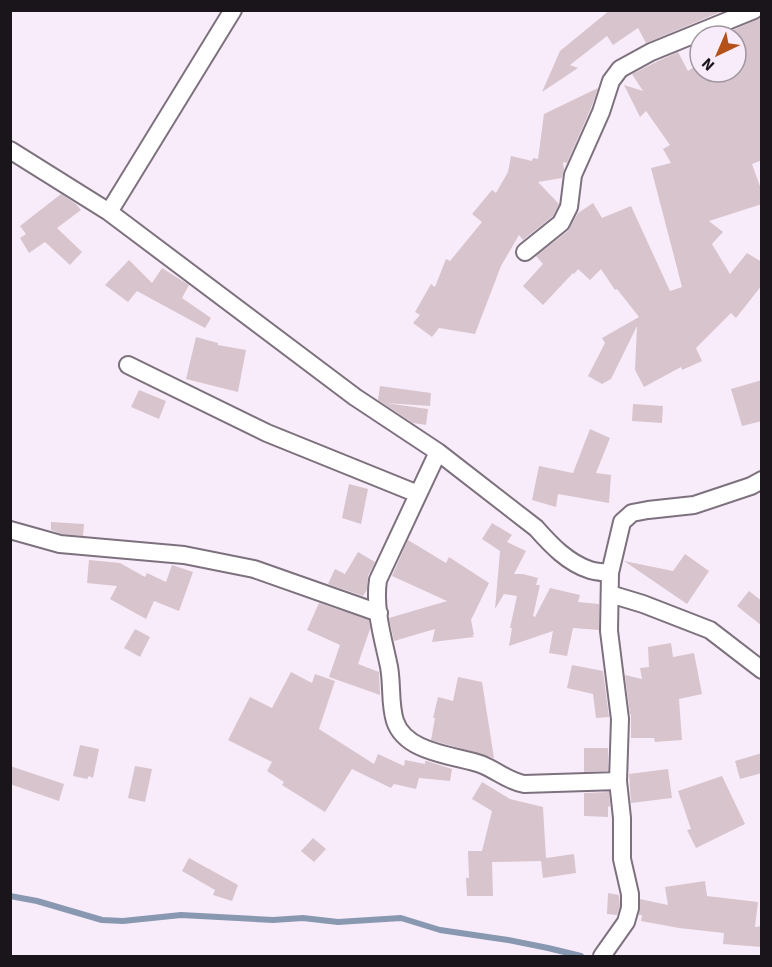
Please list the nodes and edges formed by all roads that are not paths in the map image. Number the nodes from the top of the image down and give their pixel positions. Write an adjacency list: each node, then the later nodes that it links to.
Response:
1 (233, 10): 4 (street)
2 (754, 10): 5 (street)
3 (10, 150): 4 (street)
4 (109, 212): 7 (street)
5 (525, 252)
6 (128, 365): 9 (street)
7 (438, 452): 9 (street); 11 (street)
8 (762, 480): 11 (street)
9 (418, 494): 13 (street)
10 (10, 530): 13 (street)
11 (610, 573): 12 (street)
12 (610, 594): 14 (street); 15 (street)
13 (378, 613): 15 (street)
14 (762, 670)
15 (618, 781): 16 (street)
16 (602, 955)

